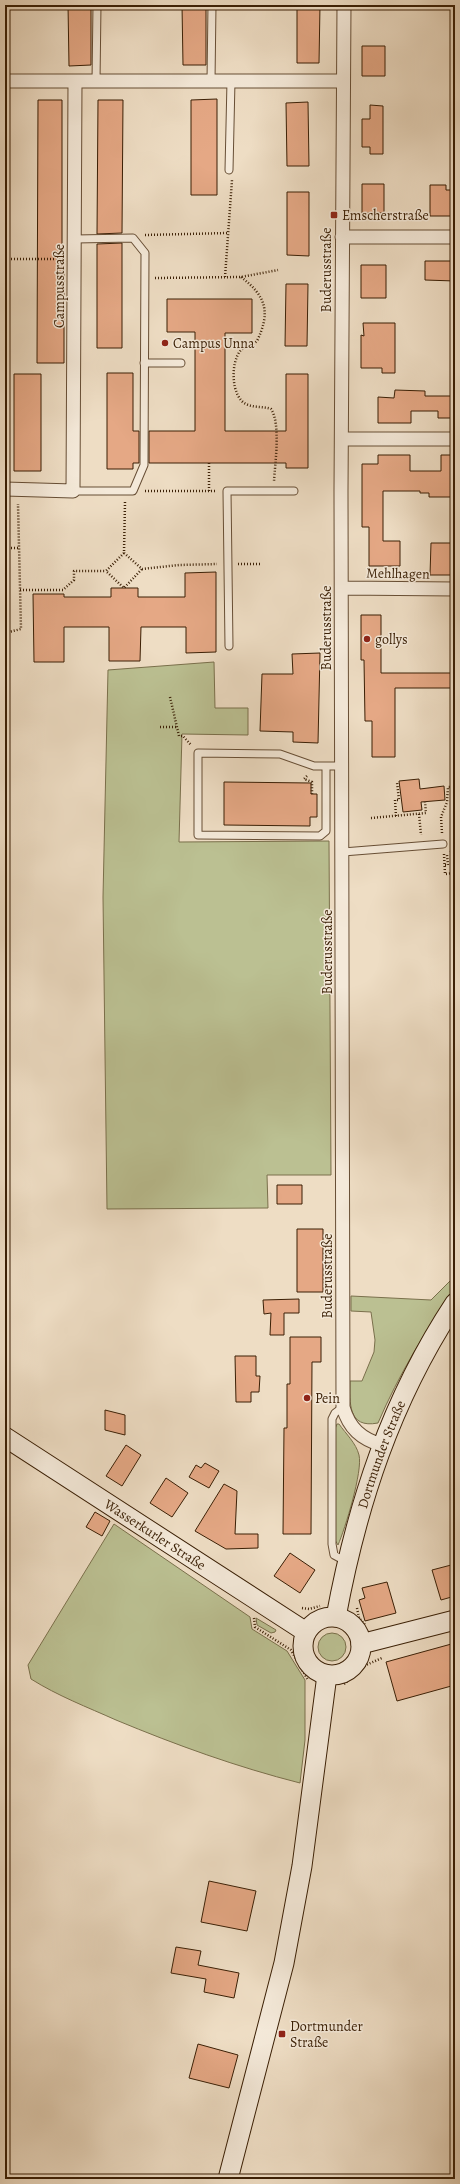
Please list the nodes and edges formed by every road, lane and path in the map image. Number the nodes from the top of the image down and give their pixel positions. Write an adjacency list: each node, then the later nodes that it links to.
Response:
1 (97, 5): 6 (lane)
2 (212, 5): 7 (lane)
3 (344, 5): 8 (street, Buderusstraße)
4 (231, 80): 7 (street); 8 (street); 10 (lane)
5 (5, 81): 9 (street)
6 (96, 81): 7 (street); 9 (street)
7 (211, 81)
8 (343, 81): 12 (street, Buderusstraße)
9 (75, 82): 15 (street, Campusstraße)
10 (229, 170): 11 (path)
11 (228, 233): 14 (path); 19 (path)
12 (342, 237): 13 (street); 24 (street, Buderusstraße)
13 (455, 237)
14 (133, 238): 15 (lane); 21 (lane)
15 (75, 239): 16 (street, Campusstraße)
16 (75, 258): 17 (path); 28 (street, Campusstraße)
17 (5, 260)
18 (278, 270): 20 (path)
19 (224, 277): 20 (path); 21 (path)
20 (241, 277): 33 (path)
21 (145, 278): 23 (lane)
22 (181, 362): 23 (lane)
23 (144, 363): 30 (lane)
24 (342, 439): 25 (street); 42 (street, Buderusstraße)
25 (455, 439)
26 (209, 463): 31 (path)
27 (11, 490): 28 (street); 36 (path)
28 (73, 491): 29 (lane)
29 (125, 491): 30 (lane); 37 (path)
30 (133, 491): 31 (path)
31 (209, 491): 32 (path)
32 (227, 491): 33 (lane); 38 (lane)
33 (274, 491): 34 (lane)
34 (294, 491)
35 (5, 548): 36 (path)
36 (19, 548): 44 (path)
37 (124, 553): 40 (path); 41 (path)
38 (228, 564): 39 (path); 40 (path); 46 (lane)
39 (260, 564)
40 (142, 569): 41 (path)
41 (106, 571): 44 (path)
42 (342, 588): 43 (street, Mehlhagen); 52 (street, Buderusstraße)
43 (455, 589)
44 (20, 590): 45 (path)
45 (5, 633)
46 (230, 646)
47 (170, 697): 49 (path)
48 (160, 727): 49 (path)
49 (177, 727): 50 (path)
50 (198, 753): 51 (lane); 53 (lane)
51 (326, 766): 52 (lane); 53 (lane)
52 (342, 766): 62 (street, Buderusstraße)
53 (326, 775): 55 (path)
54 (397, 782): 58 (path)
55 (312, 794)
56 (425, 802): 57 (path)
57 (420, 814): 58 (path); 61 (path)
58 (396, 816): 59 (path)
59 (371, 818)
60 (443, 844): 61 (lane)
61 (422, 846): 62 (lane)
62 (343, 852): 66 (street, Buderusstraße)
63 (445, 865): 64 (path)
64 (455, 867)
65 (455, 1303): 68 (main road, Dortmunder Straße)
66 (343, 1407): 68 (street, Buderusstraße); 69 (lane)
67 (5, 1437): 77 (main road, Wasserkurler Straße)
68 (382, 1445): 69 (main road, Dortmunder Straße)
69 (349, 1563): 73 (main road, Dortmunder Straße)
70 (323, 1603): 72 (path)
71 (356, 1604): 76 (path)
72 (300, 1607)
73 (336, 1617): 77 (main road); 78 (main road)
74 (254, 1618): 81 (path)
75 (455, 1620): 78 (main road)
76 (372, 1626)
77 (306, 1632): 80 (main road)
78 (361, 1644): 80 (main road)
79 (389, 1656): 82 (path)
80 (327, 1675): 83 (main road)
81 (308, 1685)
82 (341, 1688)
83 (228, 2179)

